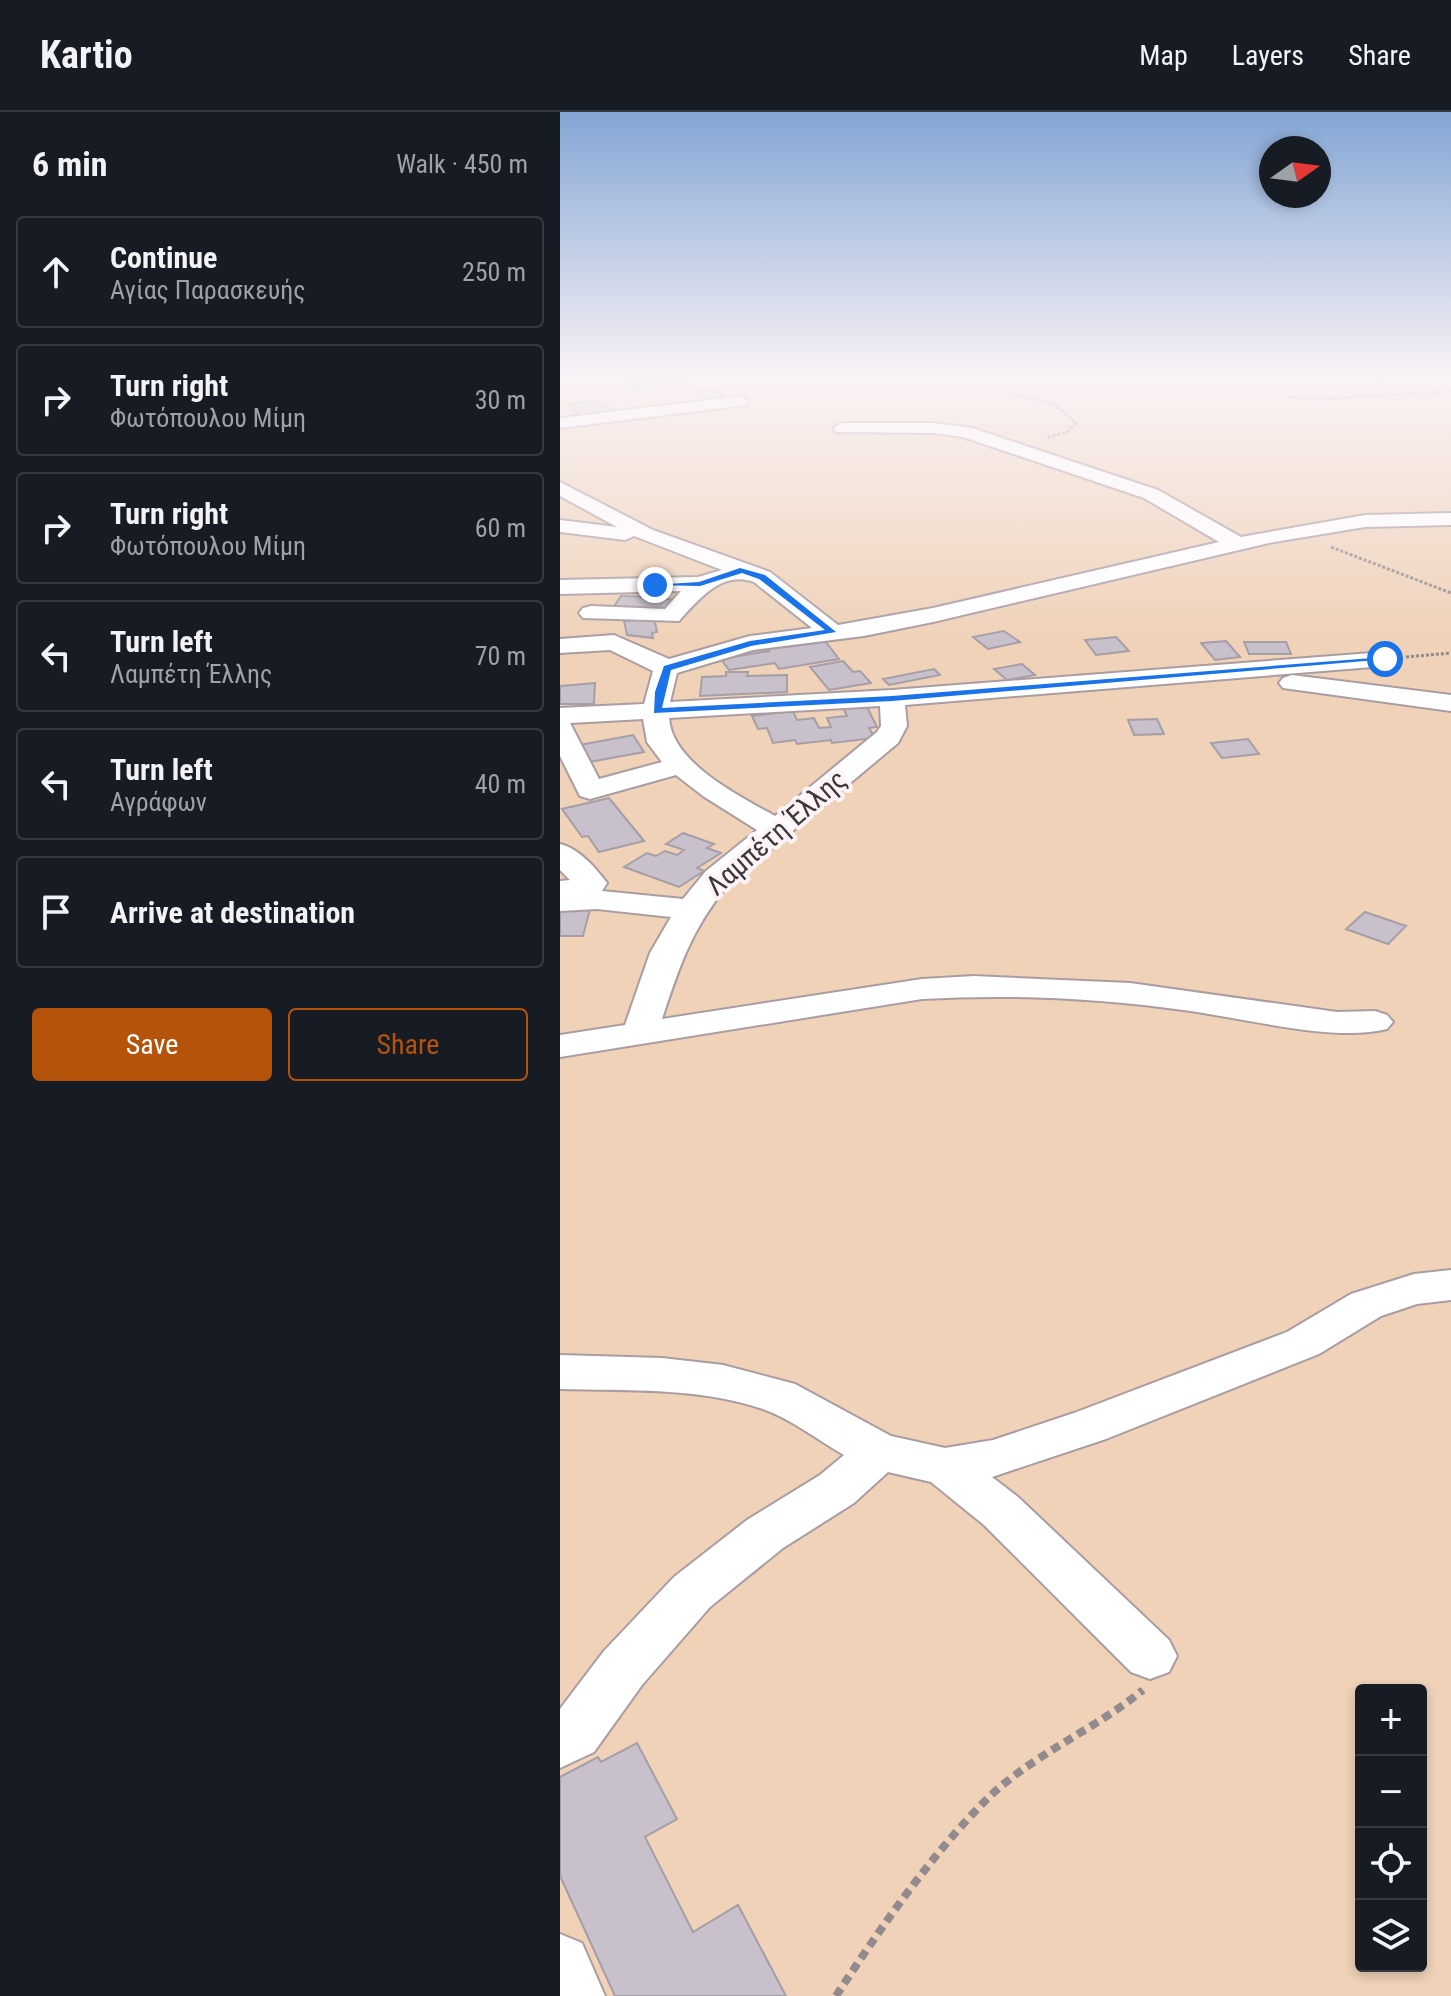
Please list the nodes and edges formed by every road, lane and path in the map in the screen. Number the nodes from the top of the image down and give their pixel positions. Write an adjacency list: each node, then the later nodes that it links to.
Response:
1 (1068, 466): 9 (street)
2 (560, 488): 8 (street)
3 (1437, 497): 5 (street)
4 (1451, 519): 5 (street)
5 (1365, 521): 7 (street)
6 (560, 526): 8 (street)
7 (1292, 533): 9 (street); 14 (path)
8 (646, 534): 10 (street)
9 (1237, 544): 16 (street)
10 (743, 570): 11 (street); 16 (street)
11 (700, 584): 12 (street); 15 (street)
12 (602, 586): 13 (street); 15 (street)
13 (560, 587)
14 (1451, 593)
15 (591, 613): 17 (street)
16 (832, 632): 20 (street)
17 (569, 645): 20 (street)
18 (1451, 653): 19 (path)
19 (1385, 659): 21 (street)
20 (667, 668): 24 (street)
21 (1207, 674): 22 (street); 23 (street)
22 (892, 698): 24 (street); 28 (street, Λαμπέτη Έλλης)
23 (1451, 703)
24 (657, 711): 25 (street); 27 (street)
25 (560, 716)
26 (560, 728): 27 (street)
27 (682, 765): 28 (street)
28 (776, 828): 32 (street, Λαμπέτη Έλλης)
29 (560, 853): 30 (street)
30 (560, 890)
31 (560, 902): 32 (street)
32 (691, 909): 34 (street, Λαμπέτη Έλλης)
33 (1375, 1022): 34 (street)
34 (640, 1034): 35 (street)
35 (560, 1046)
36 (1451, 1285): 39 (street)
37 (560, 1372): 38 (street)
38 (879, 1452): 39 (street); 41 (street)
39 (945, 1467): 40 (street)
40 (1150, 1656): 44 (path)
41 (560, 1743)
42 (560, 1965): 43 (street)
43 (574, 1996)
44 (836, 1996)

